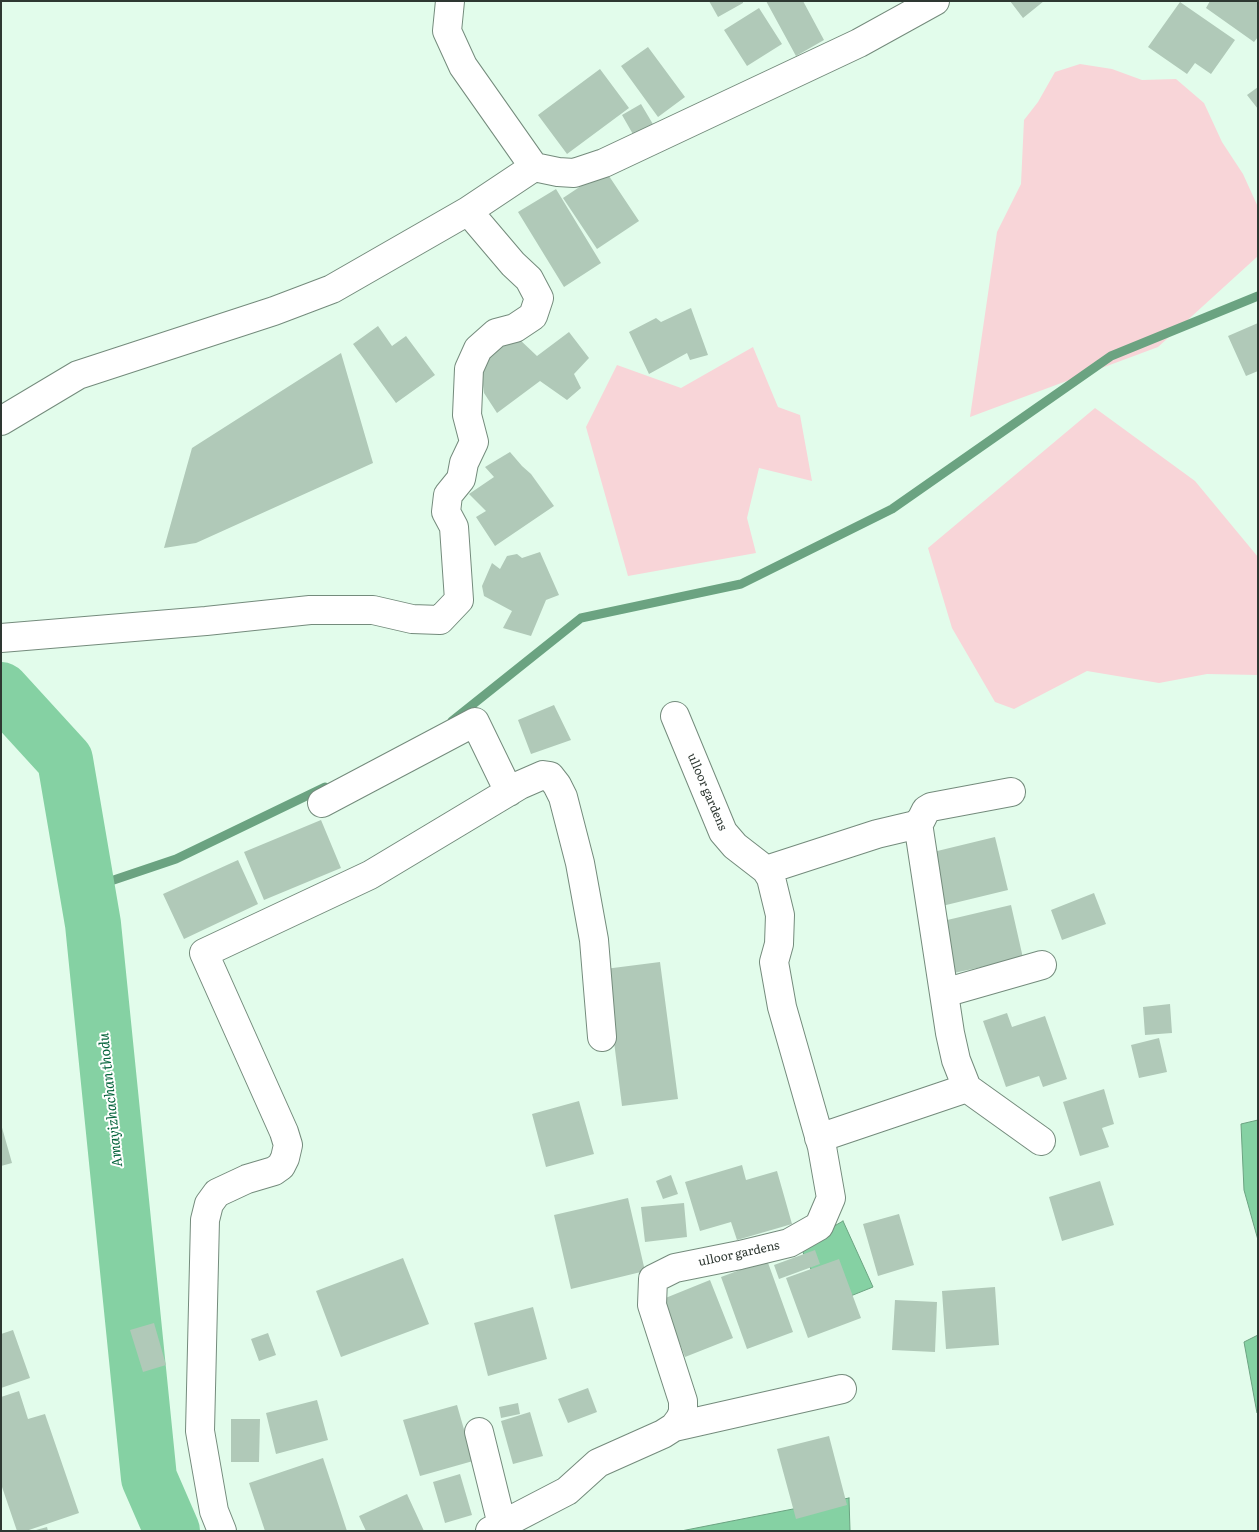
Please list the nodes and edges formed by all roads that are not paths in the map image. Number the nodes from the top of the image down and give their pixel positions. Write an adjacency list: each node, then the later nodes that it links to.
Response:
1 (450, 1): 3 (street)
2 (935, 1): 3 (street)
3 (534, 167): 4 (street)
4 (468, 211): 5 (street); 6 (street)
5 (1, 422)
6 (1, 638)
7 (675, 716): 12 (street, ulloor gardens)
8 (509, 792): 10 (street); 15 (street); 23 (street)
9 (1011, 792): 11 (street)
10 (322, 803)
11 (918, 823): 12 (street); 14 (street)
12 (766, 870): 17 (street, ulloor gardens)
13 (1042, 965): 14 (street)
14 (944, 992): 16 (street)
15 (602, 1036)
16 (967, 1088): 17 (street); 18 (street)
17 (820, 1138): 20 (street, ulloor gardens)
18 (1040, 1141)
19 (842, 1389): 20 (street)
20 (674, 1426): 22 (street)
21 (479, 1432): 22 (street)
22 (496, 1528)
23 (222, 1531)

